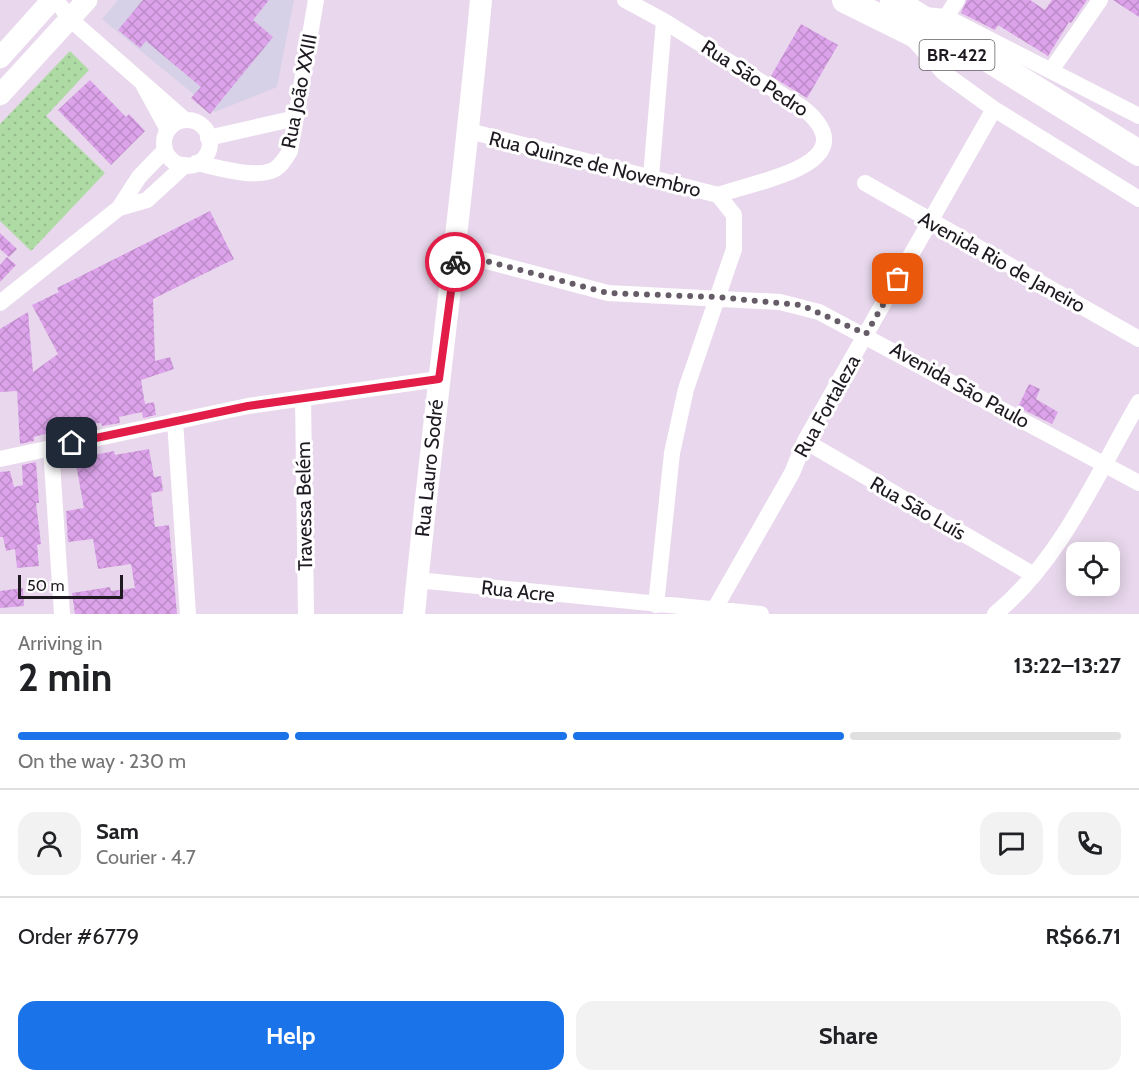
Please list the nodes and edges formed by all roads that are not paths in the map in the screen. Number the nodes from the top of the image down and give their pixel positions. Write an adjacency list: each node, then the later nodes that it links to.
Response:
1 (54, 0): 11 (street); 14 (street)
2 (87, 0): 11 (street)
3 (316, 0): 20 (street, Rua João XXIII)
4 (481, 0): 23 (main road, Rua Lauro Sodré)
5 (626, 0): 12 (street, Rua São Pedro)
6 (845, 0): 13 (main road, BR-422)
7 (893, 0): 13 (main road, BR-422)
8 (957, 0): 10 (street)
9 (1100, 0): 15 (street)
10 (946, 17): 13 (street); 15 (street)
11 (70, 19): 16 (street); 17 (street)
12 (664, 21): 28 (street); 30 (street, Rua São Pedro)
13 (910, 22): 18 (street); 26 (main road, BR-422)
14 (0, 58)
15 (1052, 69): 19 (street)
16 (144, 86): 21 (street); 22 (street)
17 (0, 95)
18 (994, 109): 31 (street); 33 (street, Rua Fortaleza)
19 (1139, 116)
20 (296, 118): 24 (street); 27 (street, Rua João XXIII)
21 (185, 120): 22 (street); 24 (street)
22 (168, 130): 25 (street)
23 (469, 131): 28 (street, Rua Quinze de Novembro); 34 (main road, Rua Lauro Sodré)
24 (208, 138): 27 (street)
25 (165, 150): 27 (street); 32 (street)
26 (1139, 153)
27 (191, 164): 32 (street)
28 (651, 177): 30 (street, Rua Quinze de Novembro)
29 (865, 183): 33 (street, Avenida Rio de Janeiro)
30 (718, 195): 35 (street, Rua Quinze de Novembro)
31 (1139, 199)
32 (119, 208): 36 (street)
33 (931, 223): 37 (street, Rua Fortaleza); 38 (street, Avenida Rio de Janeiro)
34 (456, 253): 35 (street, Avenida São Paulo); 39 (main road, Rua Lauro Sodré)
35 (716, 297): 37 (street, Avenida São Paulo); 50 (street, Rua Quinze de Novembro)
36 (0, 303)
37 (866, 334): 43 (street, Rua Fortaleza); 46 (street, Avenida São Paulo)
38 (1139, 339)
39 (439, 379): 40 (street); 49 (main road, Rua Lauro Sodré)
40 (303, 398): 42 (street); 54 (street, Travessa Belém)
41 (1139, 402): 46 (street)
42 (175, 421): 44 (street); 53 (street)
43 (805, 441): 48 (street, Rua São Luís); 51 (street, Rua Fortaleza)
44 (51, 448): 45 (street); 52 (street)
45 (0, 459)
46 (1103, 463): 47 (street, Avenida São Paulo); 48 (street)
47 (1139, 483)
48 (1032, 574): 57 (street)
49 (417, 580): 50 (street, Rua Acre); 55 (main road, Rua Lauro Sodré)
50 (656, 605): 51 (street, Rua Acre)
51 (714, 610): 56 (street, Rua Acre)
52 (62, 614)
53 (188, 614)
54 (306, 614)
55 (414, 614)
56 (761, 614)
57 (995, 614)

